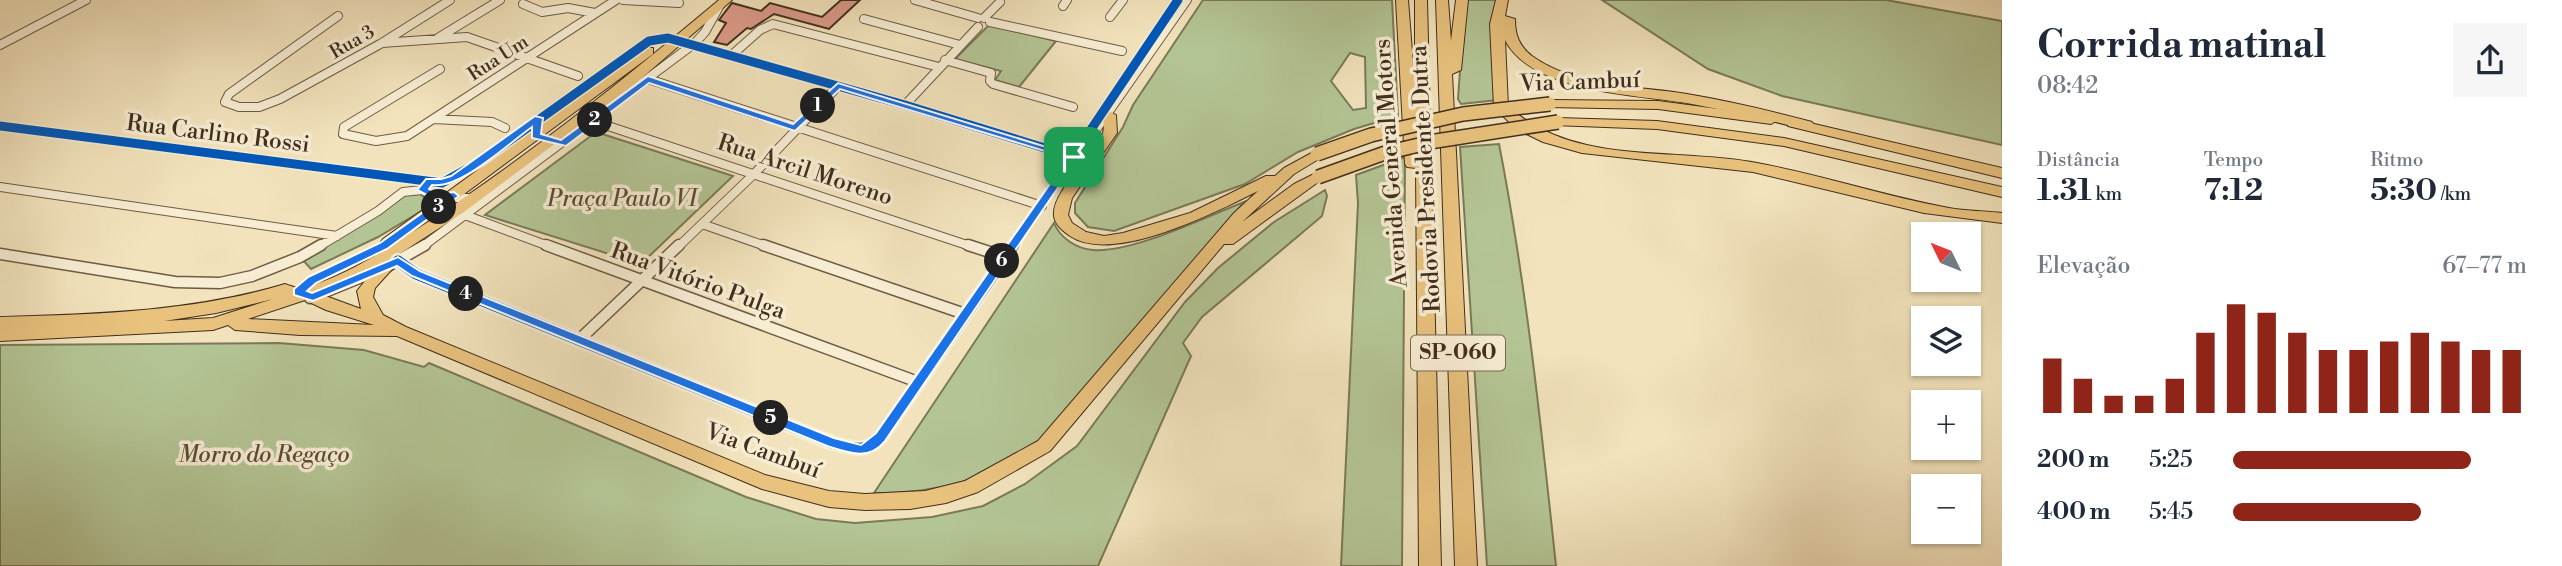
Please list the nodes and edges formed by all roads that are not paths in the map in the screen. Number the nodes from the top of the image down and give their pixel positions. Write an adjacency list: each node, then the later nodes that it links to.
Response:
1 (86, 0): 29 (street)
2 (450, 0): 27 (street, Rua 3)
3 (500, 0): 26 (street)
4 (616, 0): 20 (street, Rua Um)
5 (623, 0): 18 (street)
6 (915, 0): 24 (street)
7 (1124, 0): 22 (street)
8 (1178, 0): 52 (street)
9 (1187, 0): 41 (street)
10 (1402, 0): 76 (highway, Avenida General Motors)
11 (1421, 0): 76 (highway, Rodovia Presidente Dutra / SP-060)
12 (1442, 0): 50 (highway, Rodovia Presidente Dutra / SP-060)
13 (1462, 0): 50 (highway)
14 (1502, 0): 64 (highway)
15 (1508, 0): 45 (highway)
16 (720, 1): 25 (main road); 28 (street)
17 (1000, 2): 24 (street)
18 (679, 3)
19 (523, 4): 20 (street)
20 (595, 13): 33 (street, Rua Um)
21 (338, 16): 27 (street, Rua 3)
22 (1110, 17)
23 (864, 19): 30 (street)
24 (983, 21): 30 (street); 31 (street)
25 (673, 39): 28 (street); 36 (street); 49 (main road); 51 (main road)
26 (435, 40): 27 (street); 33 (street)
27 (382, 43)
28 (695, 43): 32 (street); 37 (street)
29 (0, 45)
30 (960, 45): 34 (street)
31 (1122, 51)
32 (733, 54): 34 (street); 38 (street)
33 (527, 58): 36 (street); 43 (street, Rua Um)
34 (942, 64): 39 (street); 40 (street)
35 (440, 69): 43 (street, Rua Um)
36 (585, 79): 42 (street)
37 (648, 79): 44 (street); 48 (street)
38 (838, 86): 39 (street); 48 (street)
39 (905, 105): 52 (street)
40 (1073, 107)
41 (1109, 115): 52 (street); 53 (main road)
42 (538, 118): 49 (street); 56 (street)
43 (433, 119): 47 (street)
44 (593, 121): 51 (street); 55 (street, Rua Arcil Moreno)
45 (1807, 125): 53 (main road, Via Cambuí, bridge); 54 (main road, Via Cambuí)
46 (0, 126): 56 (street, Rua Carlino Rossi)
47 (505, 128)
48 (795, 128): 55 (street); 62 (street)
49 (536, 135): 51 (street); 60 (main road)
50 (1450, 140): 84 (highway, Rodovia Presidente Dutra / SP-060)
51 (556, 143): 61 (main road)
52 (1074, 157): 62 (street)
53 (1289, 171): 69 (main road, Via Cambuí)
54 (2002, 173)
55 (754, 174): 65 (street); 68 (street, Rua Arcil Moreno)
56 (430, 181): 58 (street)
57 (0, 187): 66 (street)
58 (422, 190): 60 (street); 66 (street)
59 (2002, 192): 69 (main road, Via Cambuí, bridge)
60 (454, 196): 61 (street); 72 (main road)
61 (481, 198): 63 (street); 72 (main road)
62 (1042, 206): 68 (street)
63 (465, 215): 70 (street); 71 (street, Rua Vitório Pulga)
64 (2002, 218)
65 (702, 224): 71 (street); 73 (street)
66 (337, 236): 67 (street)
67 (0, 254)
68 (1005, 257): 73 (street)
69 (1201, 260): 79 (main road, Via Cambuí)
70 (392, 264): 72 (street); 74 (main road); 81 (street)
71 (642, 282): 81 (street); 82 (street, Rua Vitório Pulga)
72 (303, 294): 74 (main road, Via Cambuí); 75 (main road); 77 (main road); 78 (main road)
73 (965, 314): 82 (street)
74 (377, 319): 79 (main road, Via Cambuí)
75 (0, 323)
76 (1427, 323): 83 (highway, Rodovia Presidente Dutra / SP-060)
77 (213, 324): 78 (main road, Via Cambuí); 80 (main road)
78 (320, 329): 79 (main road, Via Cambuí)
79 (400, 331)
80 (0, 335)
81 (580, 339): 82 (street)
82 (918, 382)
83 (1430, 566)
84 (1466, 566)

